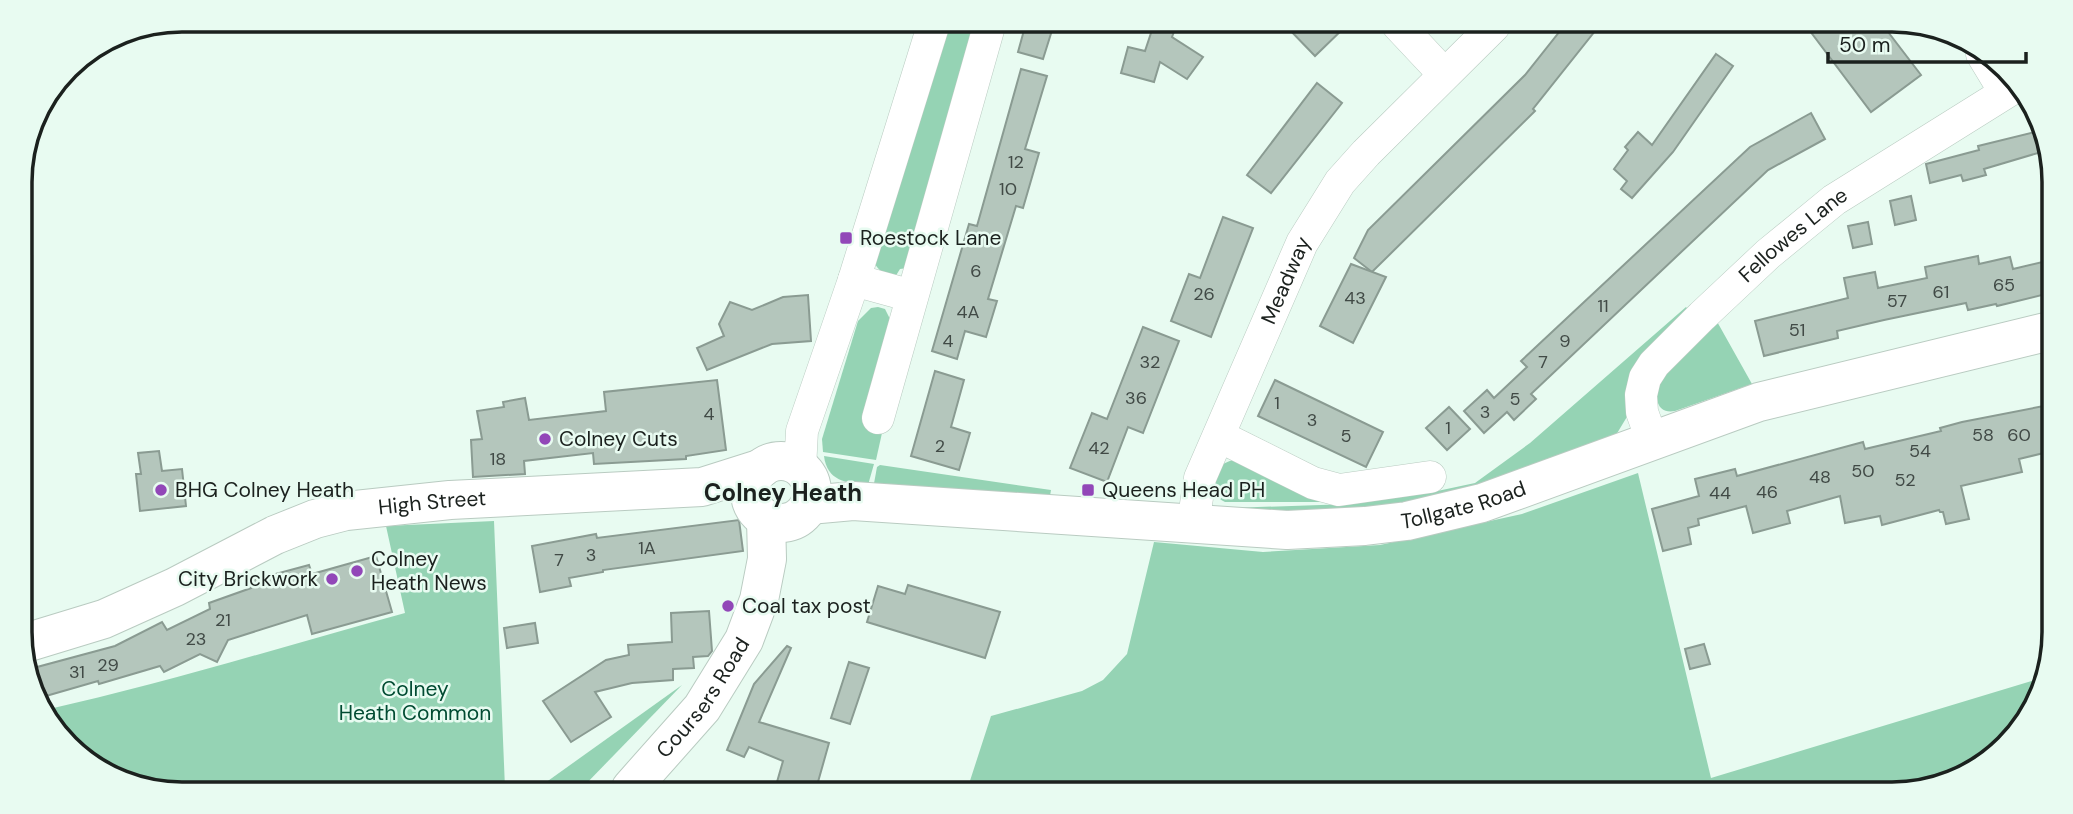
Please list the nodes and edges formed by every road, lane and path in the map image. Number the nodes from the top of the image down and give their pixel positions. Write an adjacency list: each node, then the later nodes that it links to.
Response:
1 (931, 32): 7 (street)
2 (987, 32): 8 (street)
3 (1405, 32): 5 (street)
4 (1488, 32): 5 (street, Meadway)
5 (1444, 74): 11 (street, Meadway)
6 (2010, 90): 12 (street, Fellowes Lane)
7 (854, 280): 8 (street); 14 (street)
8 (912, 296): 10 (street)
9 (2042, 333): 12 (street, Tollgate Road)
10 (878, 418)
11 (1219, 436): 13 (street); 15 (street, Meadway)
12 (1652, 440): 15 (street, Tollgate Road)
13 (1430, 477)
14 (786, 484): 15 (street, Tollgate Road); 16 (street, High Street); 17 (street, Coursers Road)
15 (1193, 524)
16 (32, 641)
17 (636, 782)

